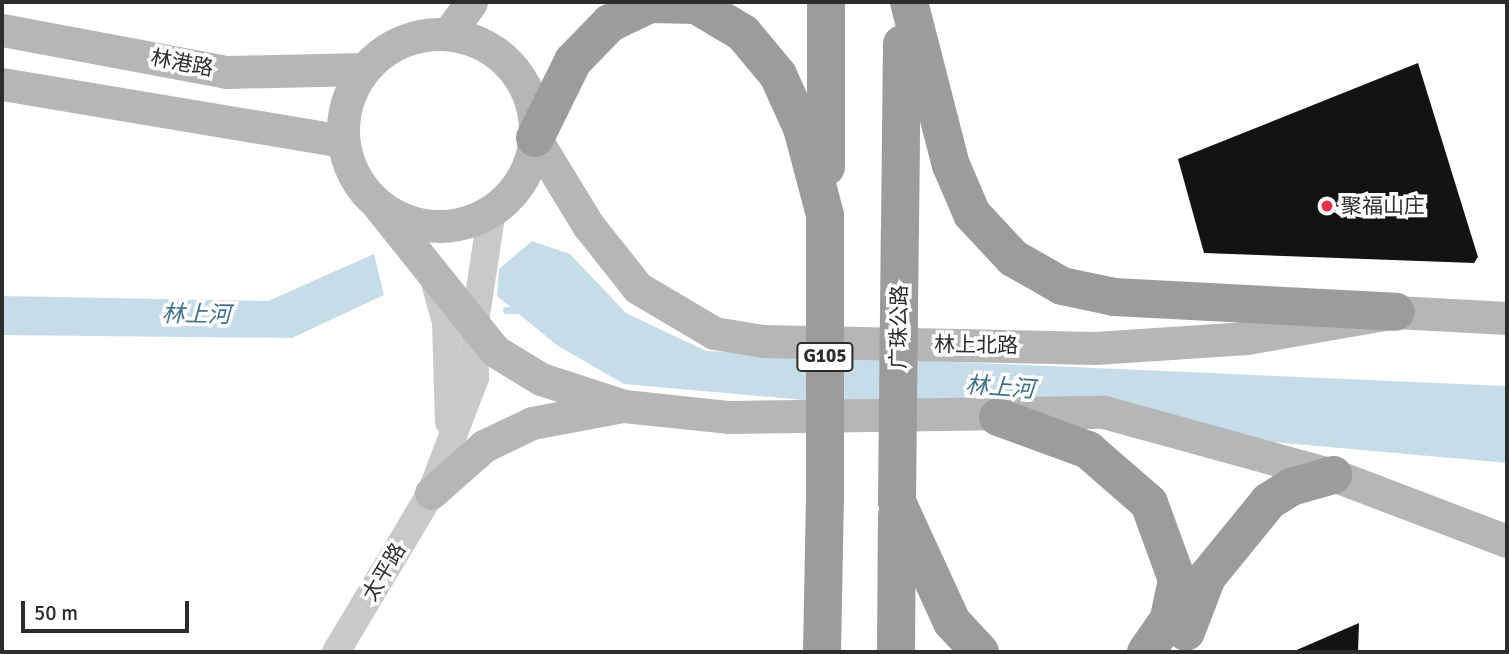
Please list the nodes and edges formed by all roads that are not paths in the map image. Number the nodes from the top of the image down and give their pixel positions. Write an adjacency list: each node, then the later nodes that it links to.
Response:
1 (471, 2): 6 (main road)
2 (826, 2): 13 (highway, G105)
3 (903, 2): 23 (highway, 广珠公路, bridge)
4 (909, 2): 16 (highway)
5 (2, 30): 7 (main road, 林港路)
6 (448, 34): 7 (main road); 9 (main road)
7 (364, 69): 10 (main road)
8 (2, 84): 10 (main road)
9 (535, 138): 12 (main road); 13 (highway); 16 (main road, 林上北路)
10 (343, 141): 11 (main road)
11 (377, 205): 12 (main road); 14 (main road)
12 (492, 211): 18 (street)
13 (825, 215): 26 (highway, G105, bridge)
14 (435, 283): 18 (main road); 22 (street)
15 (1507, 304): 17 (main road)
16 (1396, 312): 17 (main road, 林上北路)
17 (1492, 317)
18 (474, 328): 19 (main road); 22 (street)
19 (624, 406): 20 (main road); 22 (main road)
20 (998, 417): 21 (main road); 29 (highway)
21 (1333, 475): 24 (main road); 30 (highway)
22 (431, 493): 25 (street, 太平路)
23 (897, 502): 27 (highway, 广珠公路); 28 (highway)
24 (1507, 541)
25 (336, 652)
26 (822, 652)
27 (895, 652)
28 (980, 652)
29 (1146, 652)
30 (1175, 652)

